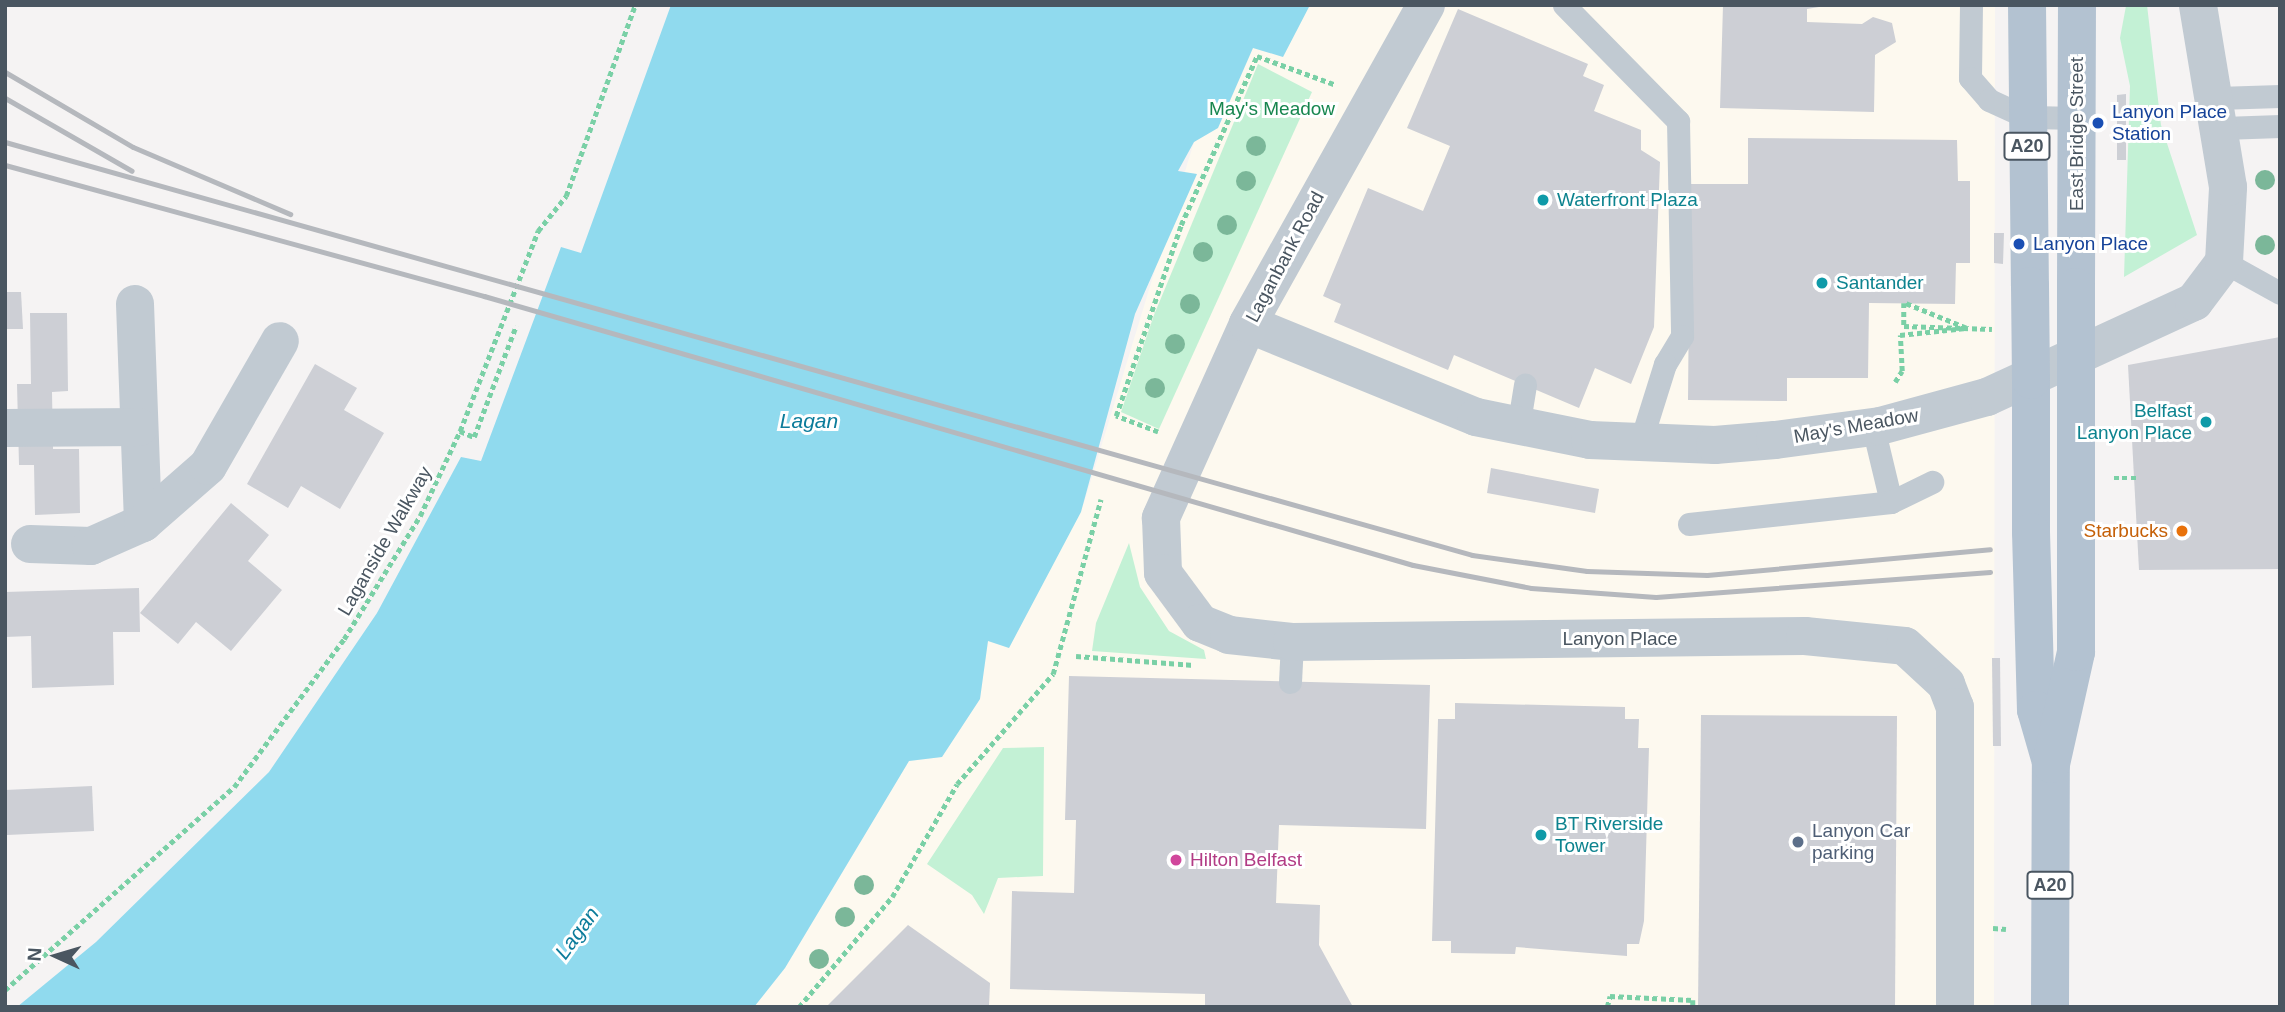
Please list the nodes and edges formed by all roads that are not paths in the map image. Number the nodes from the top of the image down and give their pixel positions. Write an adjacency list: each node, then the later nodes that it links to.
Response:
1 (1426, 5): 16 (street, Laganbank Road)
2 (1971, 5): 10 (lane)
3 (2027, 5): 10 (main road, East Bridge Street / A20)
4 (2077, 5): 11 (main road, East Bridge Street / A20)
5 (2205, 6): 9 (street)
6 (1572, 8): 23 (lane)
7 (2280, 96): 9 (lane)
8 (2280, 110): 9 (lane)
9 (2220, 113): 12 (lane); 13 (street)
10 (2026, 117): 11 (lane); 32 (main road, East Bridge Street / A20, bridge)
11 (2077, 118): 32 (main road, East Bridge Street / A20, bridge)
12 (2280, 126)
13 (2224, 262): 14 (lane); 19 (street, May's Meadow)
14 (2280, 293)
15 (135, 304): 20 (street)
16 (1248, 324): 22 (street, May's Meadow); 26 (street, Laganbank Road)
17 (281, 341): 27 (street)
18 (1525, 385): 22 (lane)
19 (1877, 426): 23 (street, May's Meadow); 25 (lane)
20 (139, 427): 21 (street); 27 (street)
21 (5, 428)
22 (1517, 428): 23 (street, May's Meadow)
23 (1640, 444)
24 (1932, 482): 25 (lane)
25 (1891, 502): 28 (lane)
26 (1161, 518): 30 (street, Lanyon Place)
27 (144, 523): 29 (street)
28 (1689, 524)
29 (30, 544)
30 (1292, 642): 31 (lane); 33 (street, Lanyon Place)
31 (1290, 682)
32 (2051, 764): 34 (main road, East Bridge Street / A20)
33 (1955, 1007)
34 (2050, 1007)

